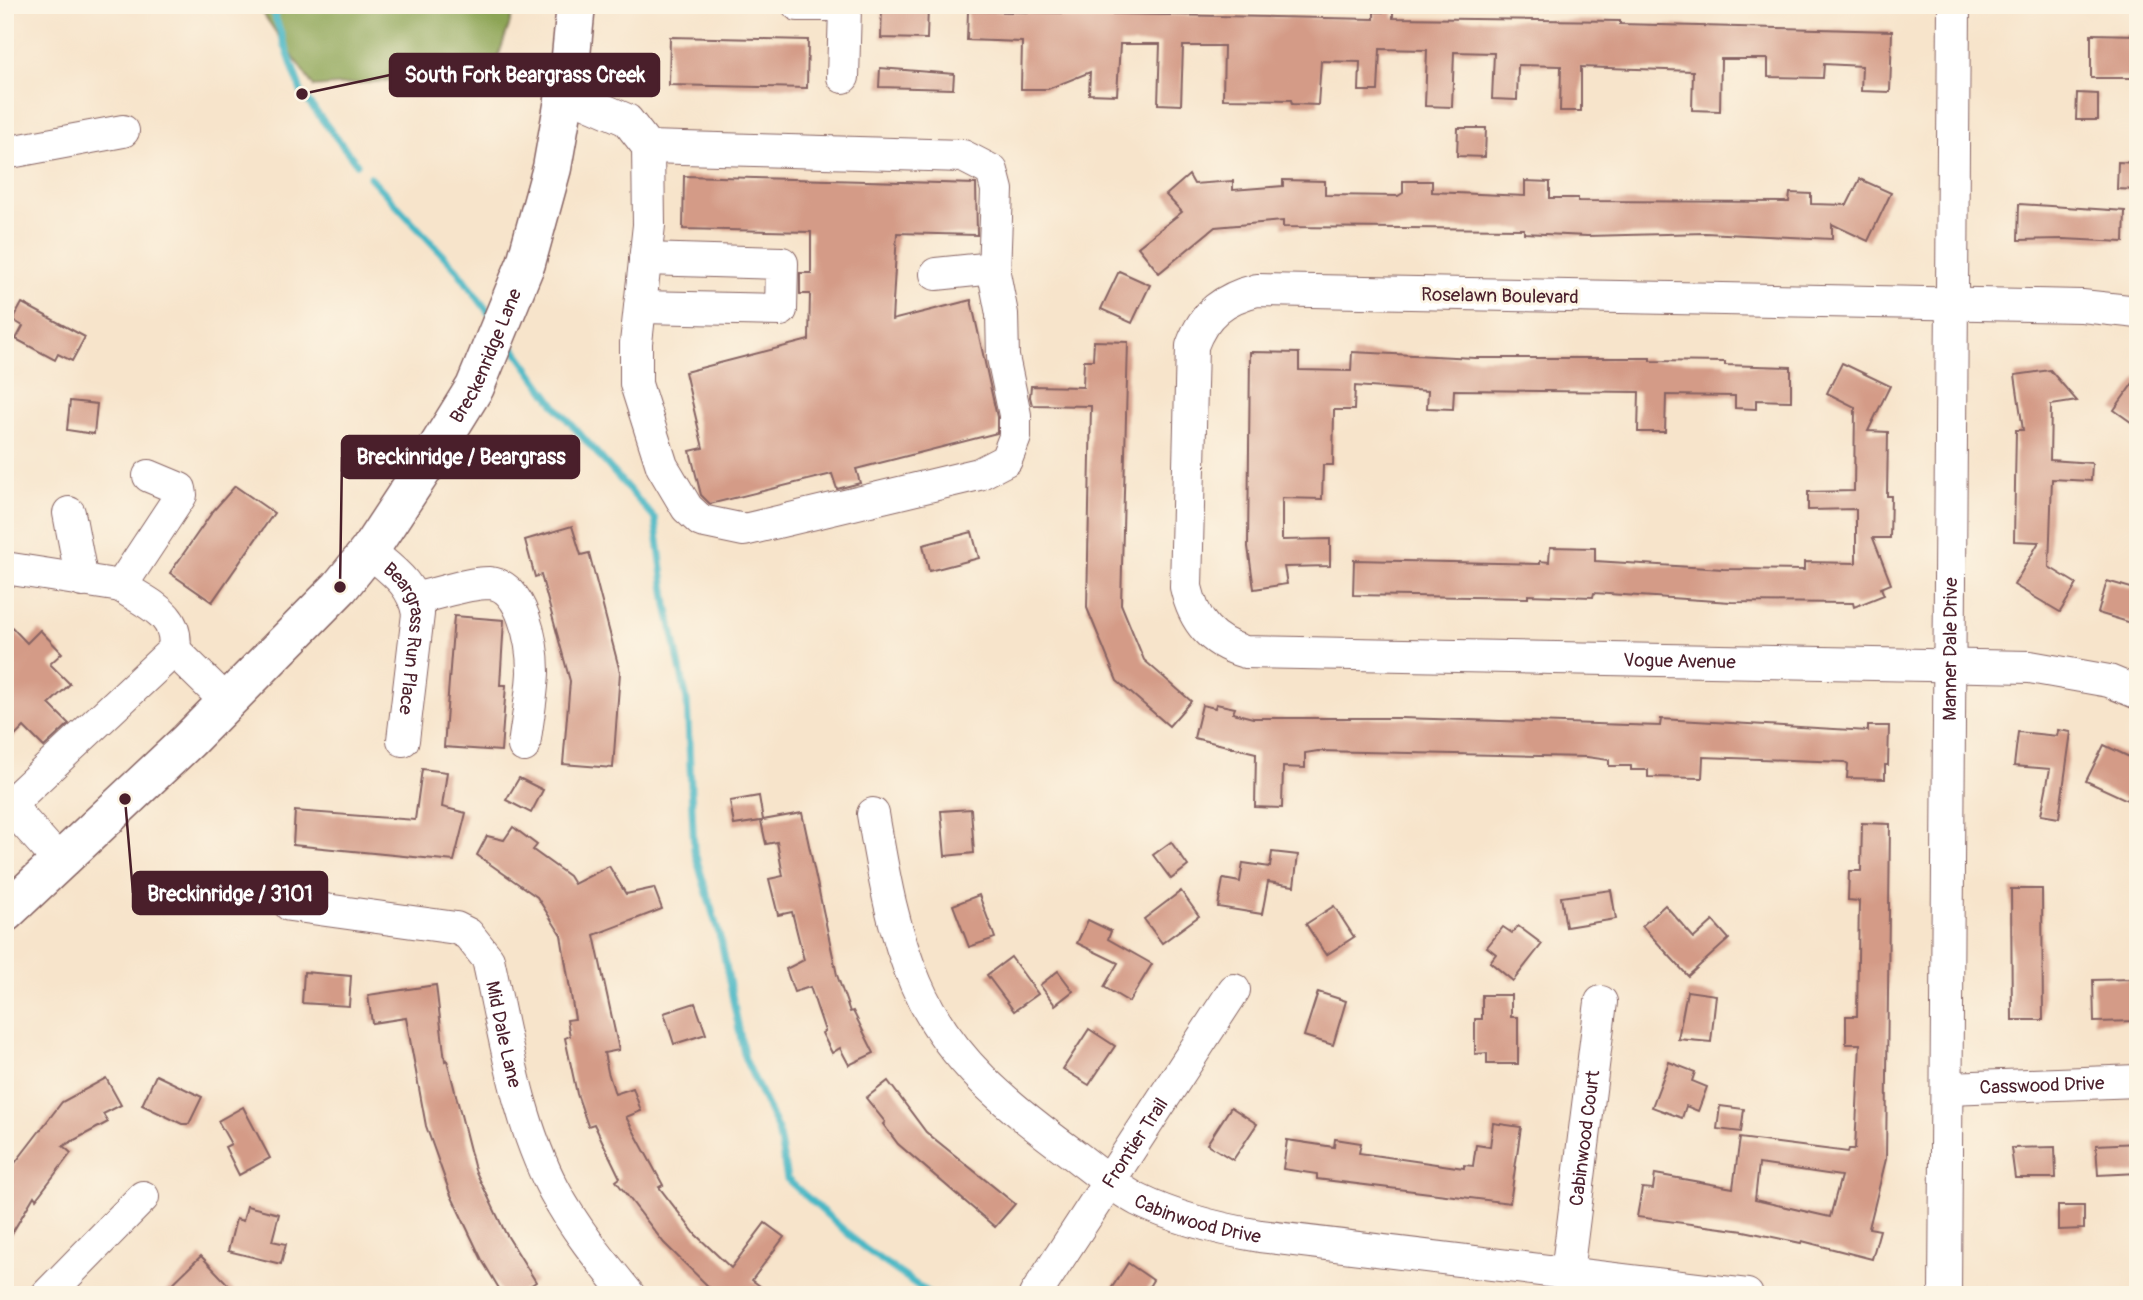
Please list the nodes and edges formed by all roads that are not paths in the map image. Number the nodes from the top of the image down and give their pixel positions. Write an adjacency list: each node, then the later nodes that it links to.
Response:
1 (576, 5): 6 (main road, Breckenridge Lane)
2 (798, 5): 4 (street)
3 (1954, 5): 13 (street, Manner Dale Drive)
4 (845, 6): 5 (street)
5 (843, 78)
6 (565, 93): 8 (street); 18 (main road, Breckenridge Lane)
7 (123, 131): 9 (street)
8 (648, 147): 10 (street); 11 (street)
9 (5, 153)
10 (645, 259): 14 (street); 14 (street)
11 (994, 268): 12 (street); 14 (street)
12 (936, 274)
13 (1952, 303): 15 (street, Roselawn Boulevard); 23 (street, Roselawn Boulevard); 25 (street, Manner Dale Drive)
14 (640, 307)
15 (2138, 312)
16 (149, 476): 21 (street)
17 (69, 513): 20 (street)
18 (369, 551): 22 (street, Beargrass Run Place); 27 (main road, Breckenridge Lane)
19 (5, 568): 20 (street)
20 (82, 581): 21 (street)
21 (121, 586): 24 (street)
22 (416, 598): 28 (street, Beargrass Run Place); 29 (street)
23 (1217, 641): 25 (street, Vogue Avenue)
24 (174, 650): 27 (street); 30 (street)
25 (1951, 667): 26 (street, Vogue Avenue); 38 (street, Manner Dale Drive)
26 (2138, 693)
27 (227, 702): 32 (main road, Breckenridge Lane)
28 (403, 740)
29 (524, 746)
30 (6, 805): 32 (street)
31 (873, 814): 39 (street, Cabinwood Drive)
32 (60, 862): 34 (main road, Breckenridge Lane)
33 (290, 905): 43 (street, Mid Dale Lane)
34 (5, 913)
35 (1234, 990): 39 (street, Frontier Trail)
36 (1601, 1002): 41 (street, Cabinwood Court)
37 (2138, 1081): 38 (street, Casswood Drive)
38 (1948, 1088): 46 (street, Manner Dale Drive)
39 (1110, 1182): 41 (street, Cabinwood Drive); 44 (street, Frontier Trail)
40 (143, 1198): 42 (street)
41 (1567, 1273): 45 (street, Cabinwood Drive)
42 (47, 1295)
43 (629, 1295)
44 (1035, 1295)
45 (1747, 1295)
46 (1945, 1295)

